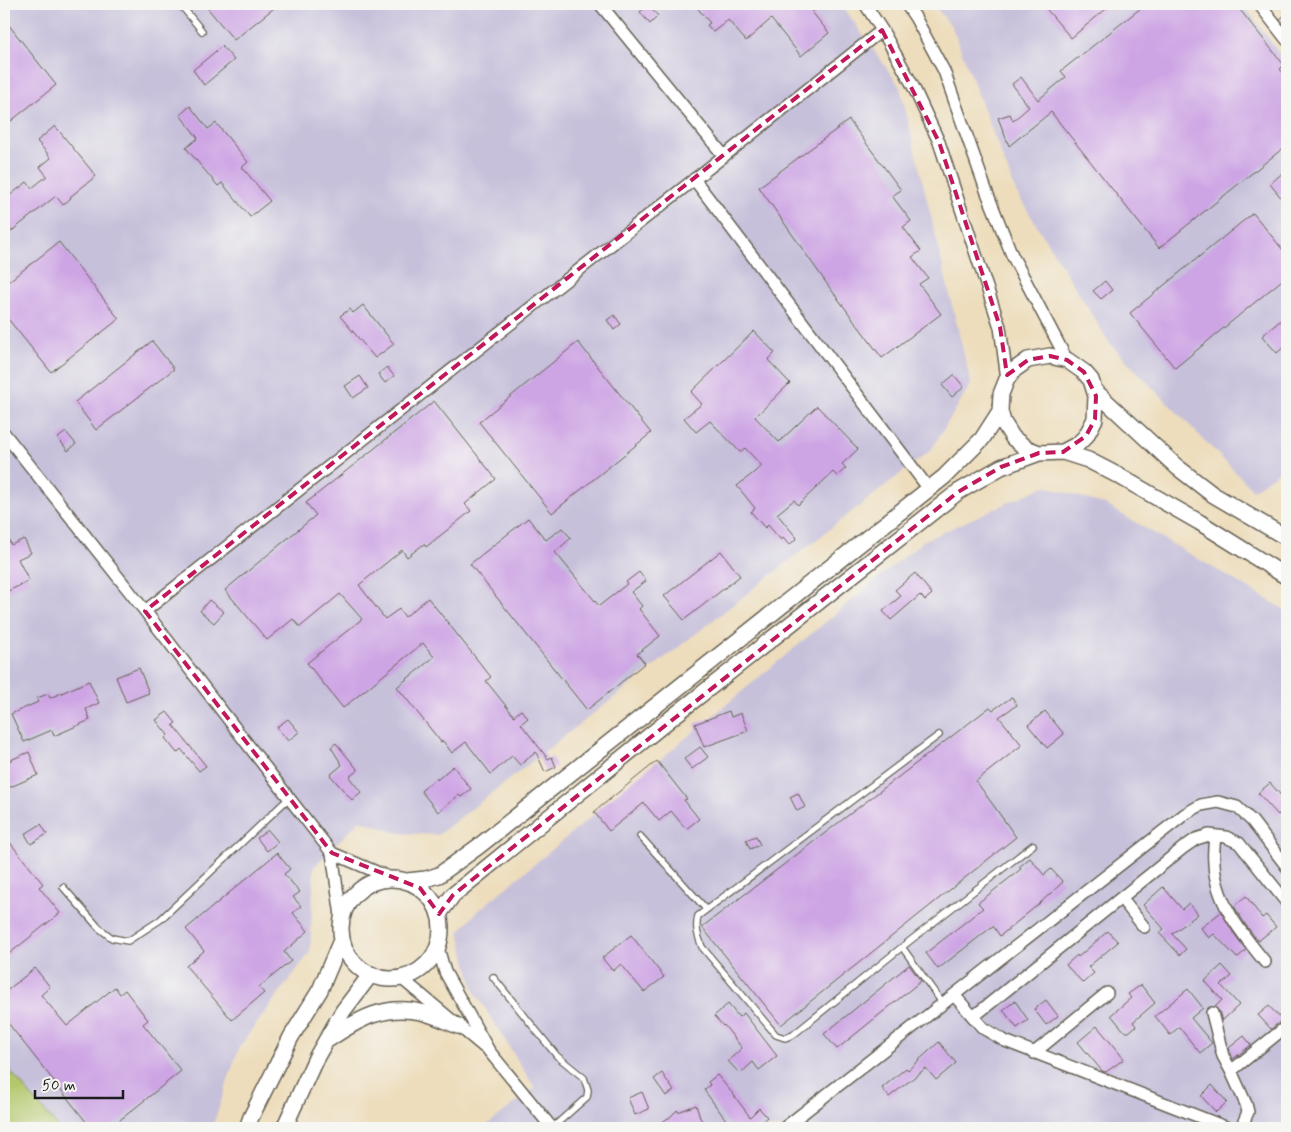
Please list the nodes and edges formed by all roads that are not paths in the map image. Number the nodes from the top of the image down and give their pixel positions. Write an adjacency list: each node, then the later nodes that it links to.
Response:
1 (180, 4): 7 (lane)
2 (600, 4): 9 (street)
3 (865, 4): 6 (street)
4 (906, 4): 11 (street)
5 (1259, 4): 8 (street)
6 (882, 30): 9 (street); 12 (street)
7 (202, 31)
8 (1287, 40)
9 (724, 156): 10 (street)
10 (694, 179): 18 (street); 21 (street)
11 (1067, 360): 12 (street); 13 (street)
12 (1007, 378): 14 (street)
13 (1094, 390): 16 (street); 19 (street)
14 (1000, 411): 17 (street); 18 (street)
15 (4, 433): 21 (street)
16 (1063, 452): 17 (street); 20 (street)
17 (1038, 453): 34 (street)
18 (929, 489): 29 (street)
19 (1287, 538)
20 (1287, 578)
21 (145, 611): 23 (street)
22 (939, 735): 33 (lane)
23 (289, 798): 27 (street); 30 (lane)
24 (640, 836): 33 (lane)
25 (1214, 836): 31 (street); 32 (street); 39 (street)
26 (1033, 845): 37 (lane)
27 (332, 853): 29 (street); 36 (street)
28 (1287, 867): 44 (street)
29 (400, 880): 34 (street); 36 (street)
30 (63, 887)
31 (1121, 898): 35 (street); 47 (street)
32 (1287, 903)
33 (706, 909): 37 (lane)
34 (439, 914): 38 (street)
35 (1144, 927)
36 (342, 931): 40 (street); 54 (street)
37 (902, 947): 45 (lane)
38 (438, 948): 42 (street); 51 (street)
39 (1265, 962)
40 (371, 974): 42 (street); 50 (street)
41 (492, 977): 56 (lane)
42 (401, 978): 48 (street)
43 (1108, 993): 52 (street)
44 (954, 995): 45 (street); 47 (street)
45 (943, 1004): 57 (street)
46 (1212, 1013): 53 (street)
47 (973, 1017): 52 (street)
48 (458, 1026): 50 (street); 51 (street)
49 (1287, 1026): 53 (street)
50 (326, 1041): 55 (street)
51 (490, 1051): 56 (street)
52 (1034, 1053): 58 (street)
53 (1231, 1071): 59 (street)
54 (247, 1128)
55 (284, 1128)
56 (552, 1128)
57 (784, 1128)
58 (1228, 1128)
59 (1241, 1128)

